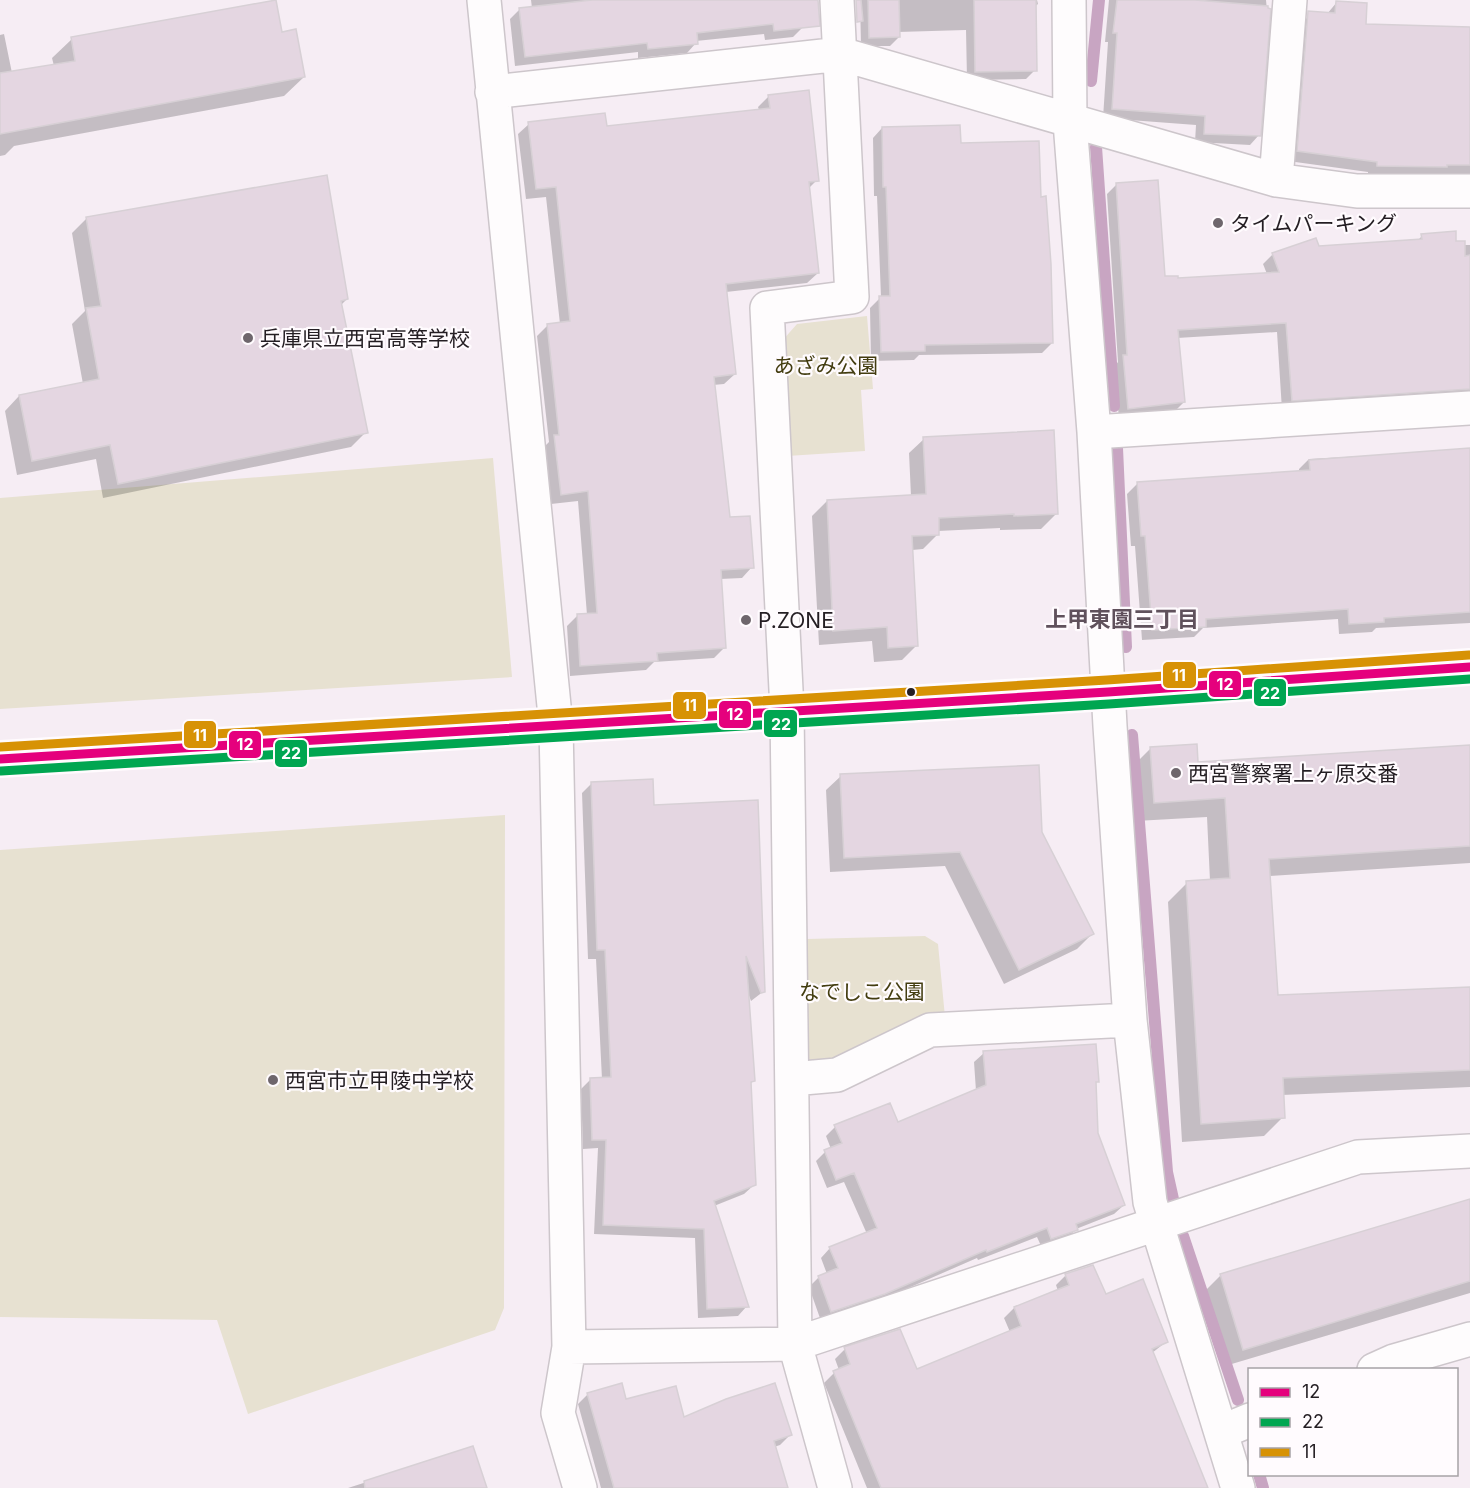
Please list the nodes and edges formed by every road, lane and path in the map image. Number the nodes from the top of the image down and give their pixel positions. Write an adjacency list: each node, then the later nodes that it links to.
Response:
1 (484, 0): 6 (street)
2 (837, 0): 5 (street)
3 (1069, 0): 7 (street)
4 (1290, 0): 8 (street)
5 (841, 54): 6 (street); 7 (street); 14 (street)
6 (492, 93): 15 (street)
7 (1070, 122): 8 (street); 11 (street)
8 (1276, 180): 9 (street)
9 (1470, 191)
10 (1470, 408): 11 (street)
11 (1094, 432): 13 (street)
12 (1470, 667): 13 (street)
13 (1108, 692): 14 (street); 17 (street)
14 (787, 710): 15 (street); 18 (street)
15 (556, 726): 16 (street); 23 (street)
16 (0, 759)
17 (1130, 1020): 18 (street); 20 (street)
18 (792, 1079): 22 (street)
19 (1470, 1151): 20 (street)
20 (1158, 1223): 22 (street); 25 (street)
21 (1470, 1339): 24 (street)
22 (795, 1344): 23 (street); 27 (street)
23 (569, 1347): 26 (street)
24 (1378, 1368)
25 (1235, 1426): 28 (street)
26 (580, 1488)
27 (835, 1488)
28 (1238, 1488)

